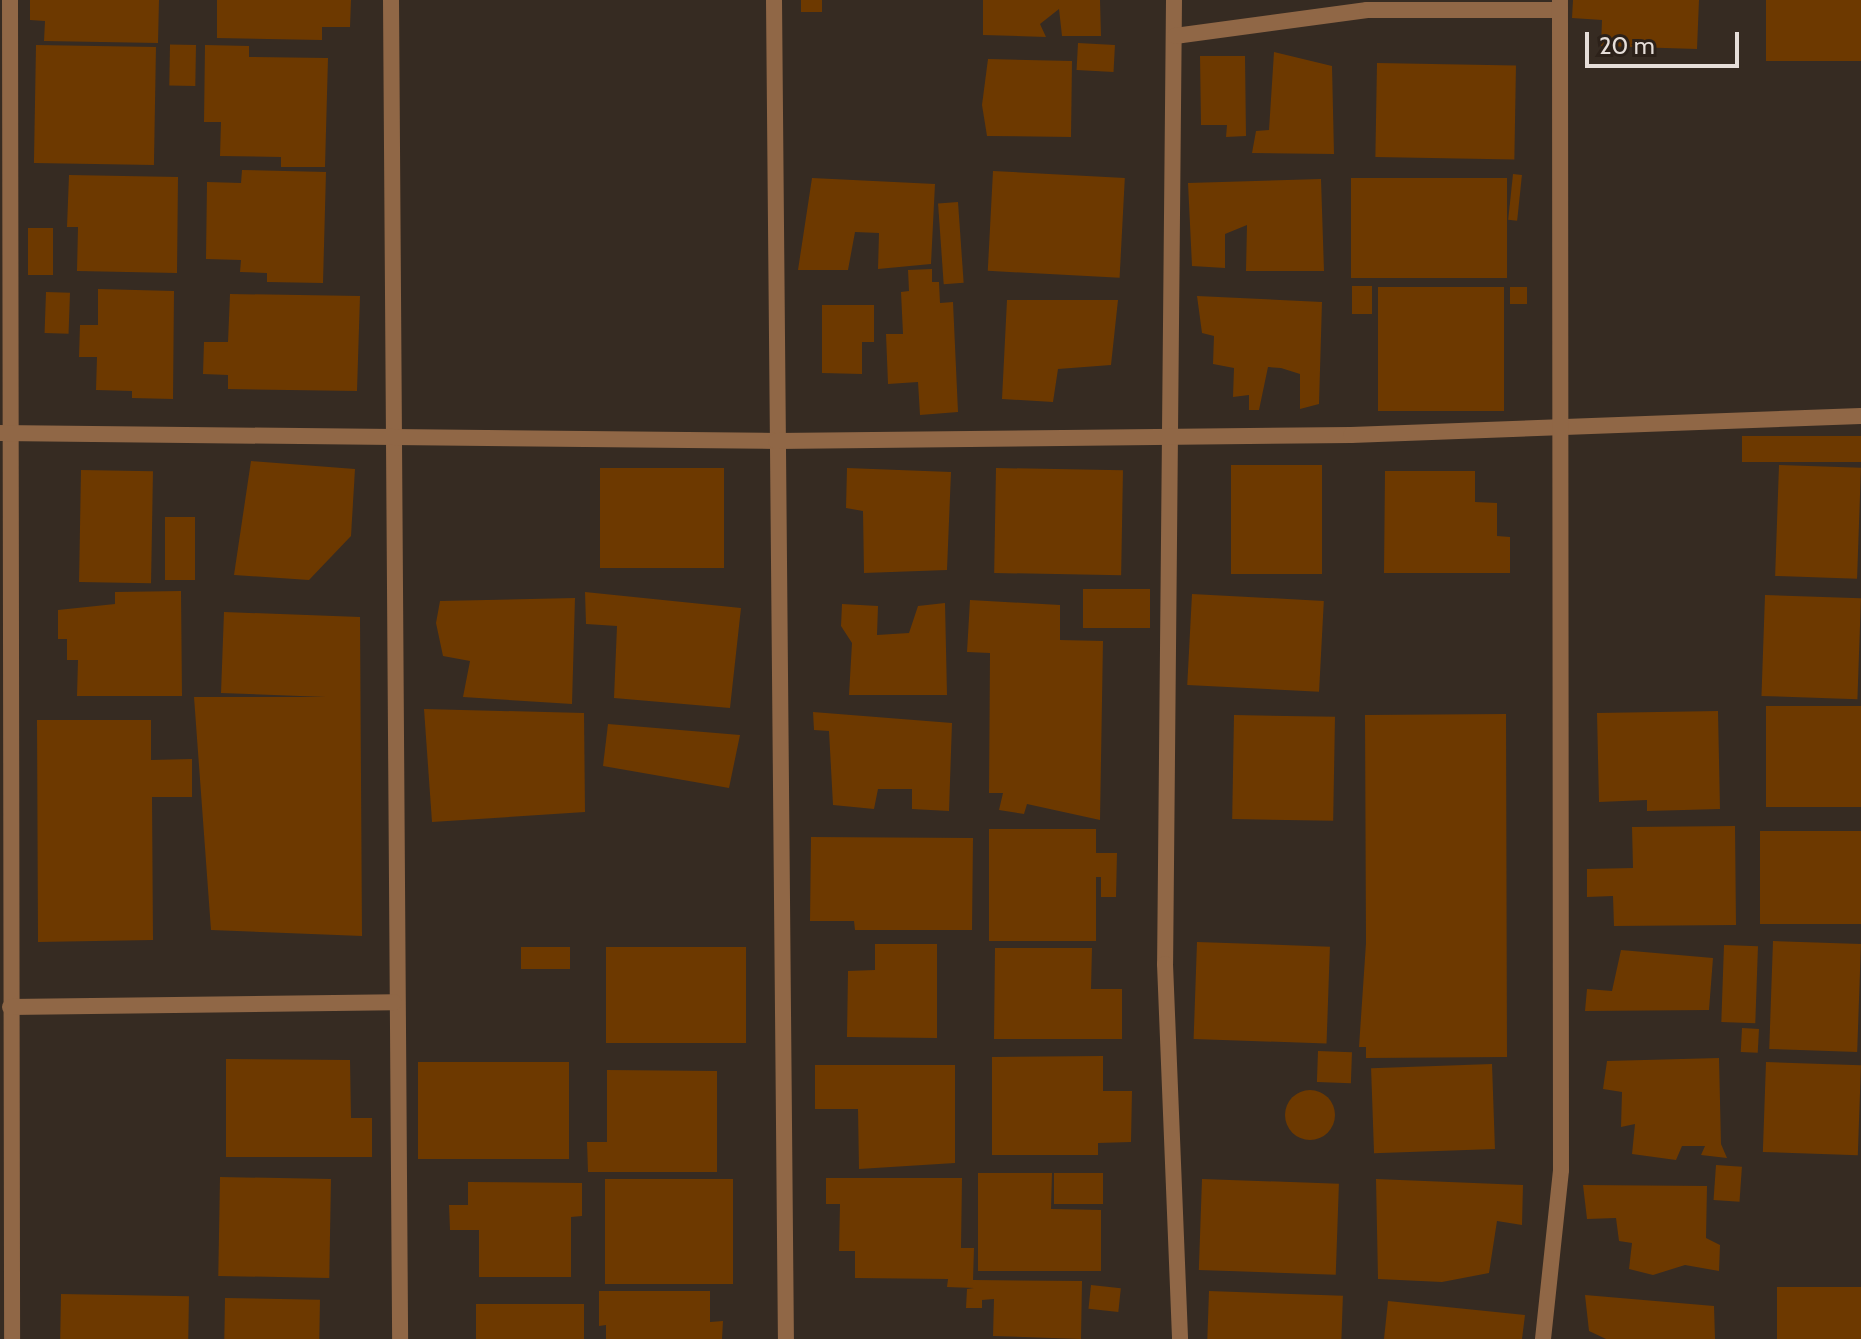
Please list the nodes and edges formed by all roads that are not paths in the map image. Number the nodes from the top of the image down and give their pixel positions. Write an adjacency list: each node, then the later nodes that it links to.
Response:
1 (10, 0): 9 (street)
2 (391, 0): 10 (street)
3 (774, 0): 12 (street)
4 (1174, 0): 6 (street)
5 (1560, 5): 6 (street); 8 (street)
6 (1175, 36): 11 (street)
7 (1861, 416): 8 (street)
8 (1561, 427): 11 (street); 19 (street)
9 (4, 433): 10 (street); 14 (street)
10 (392, 436): 12 (street); 13 (street)
11 (1170, 437): 12 (street); 18 (street)
12 (776, 441): 17 (street)
13 (394, 1002): 14 (street); 16 (street)
14 (10, 1007): 15 (street)
15 (12, 1339)
16 (400, 1339)
17 (786, 1339)
18 (1180, 1339)
19 (1543, 1339)

